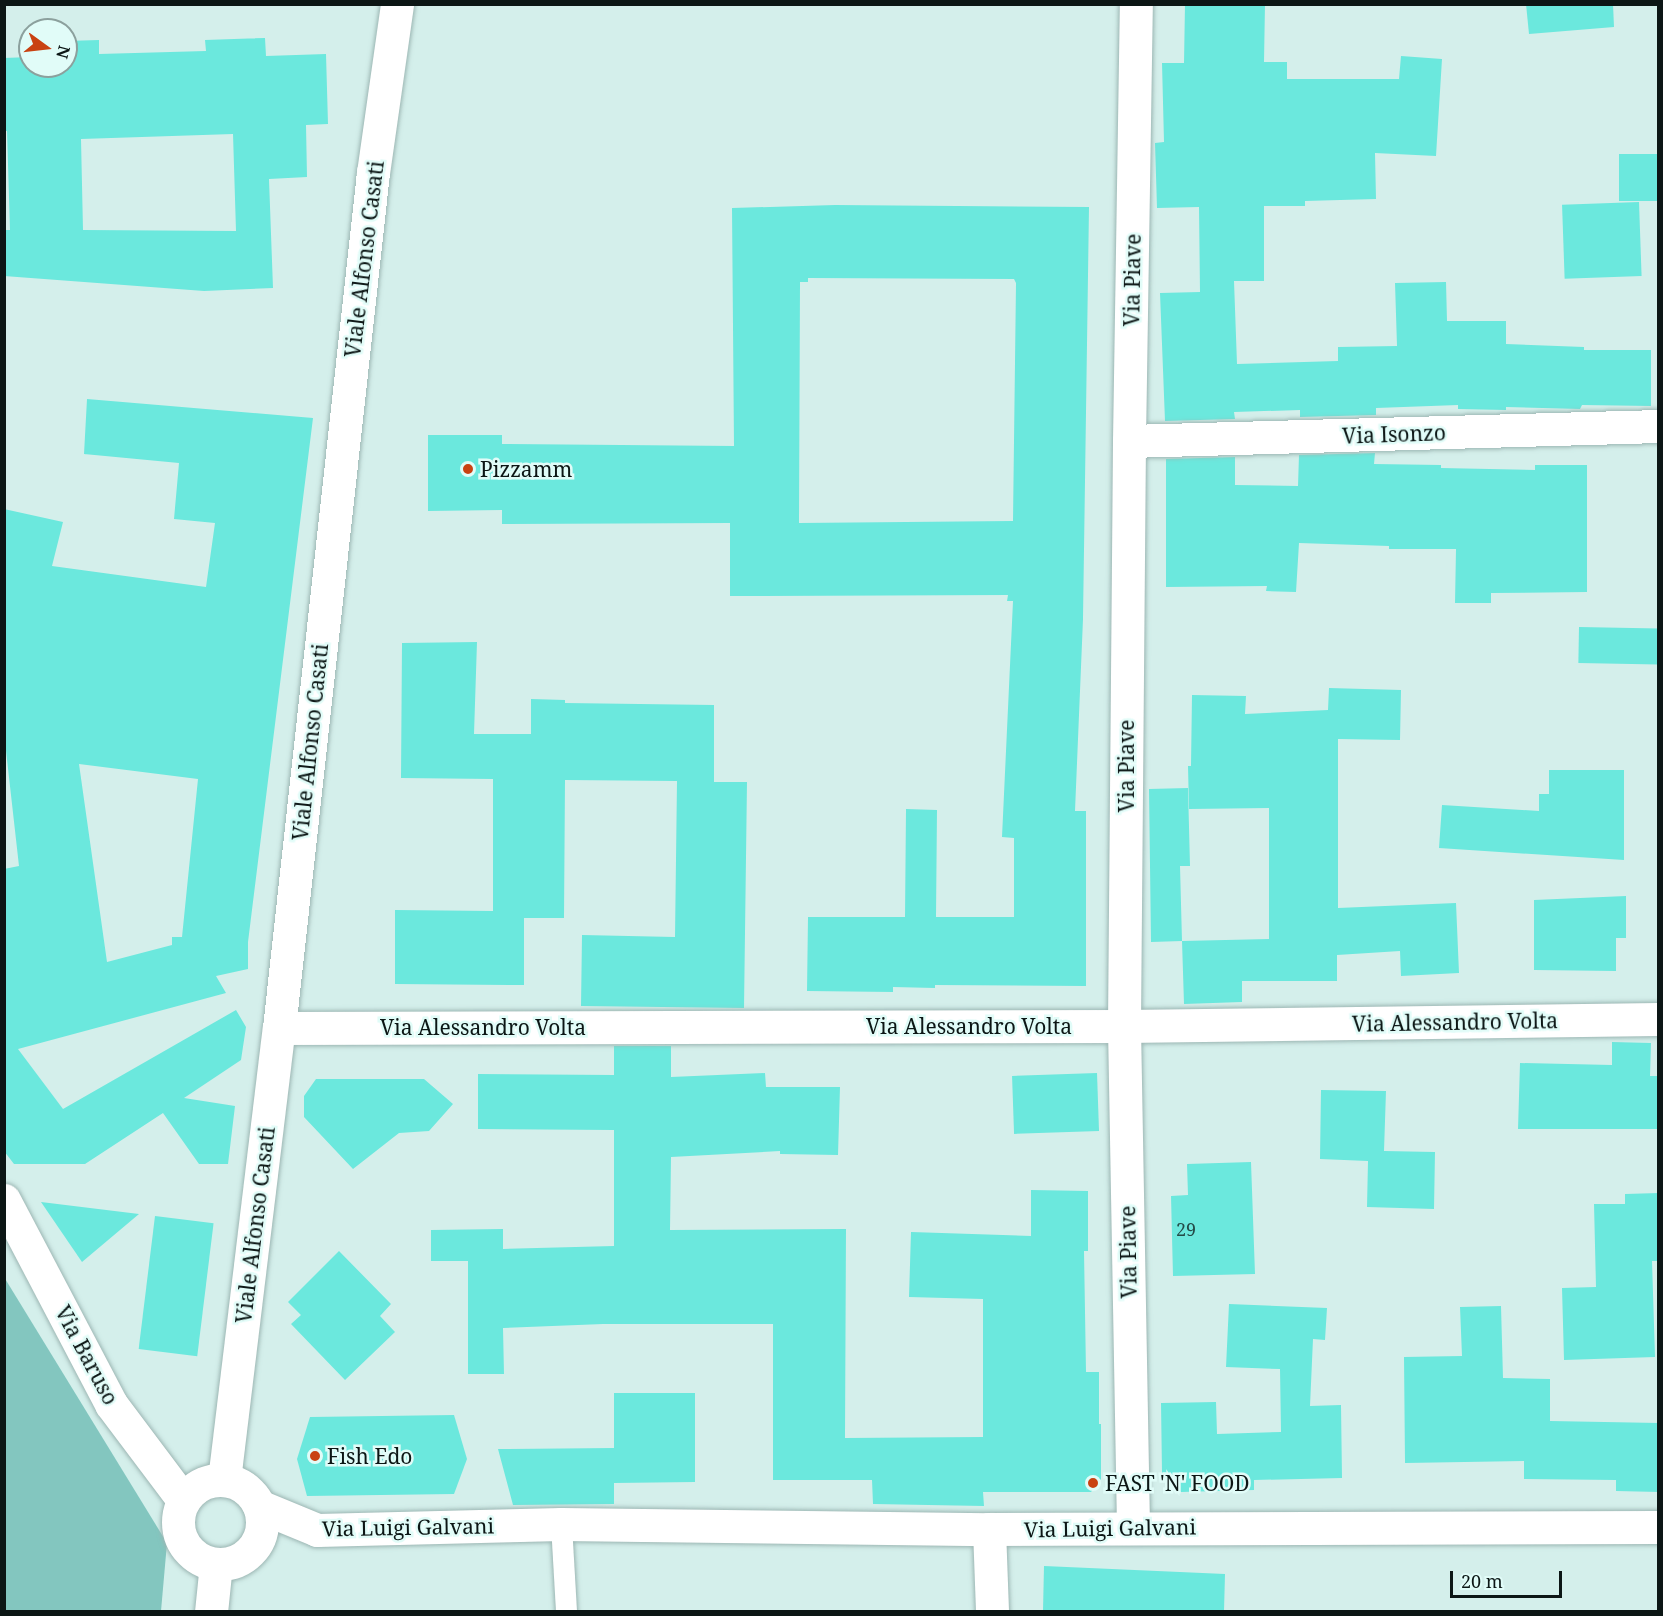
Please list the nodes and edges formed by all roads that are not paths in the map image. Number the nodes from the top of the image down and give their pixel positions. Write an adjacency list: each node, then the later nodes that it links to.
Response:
1 (398, 4): 7 (street, Viale Alfonso Casati)
2 (1136, 4): 4 (street, Via Piave)
3 (1659, 426): 4 (street, Via Isonzo)
4 (1129, 441): 6 (street, Via Piave)
5 (1659, 1019): 6 (street, Via Alessandro Volta)
6 (1124, 1026): 7 (street, Via Alessandro Volta); 13 (street, Via Piave)
7 (279, 1028): 9 (street, Viale Alfonso Casati)
8 (4, 1200): 10 (street, Via Baruso)
9 (224, 1480): 10 (street); 11 (street)
10 (183, 1500): 16 (street)
11 (259, 1506): 12 (street, Via Luigi Galvani); 16 (street)
12 (561, 1524): 15 (street, Via Luigi Galvani); 18 (lane)
13 (1133, 1527): 14 (street, Via Luigi Galvani); 15 (street, Via Luigi Galvani)
14 (1659, 1527)
15 (989, 1529): 19 (street)
16 (216, 1564): 17 (street)
17 (211, 1611)
18 (566, 1611)
19 (992, 1611)

